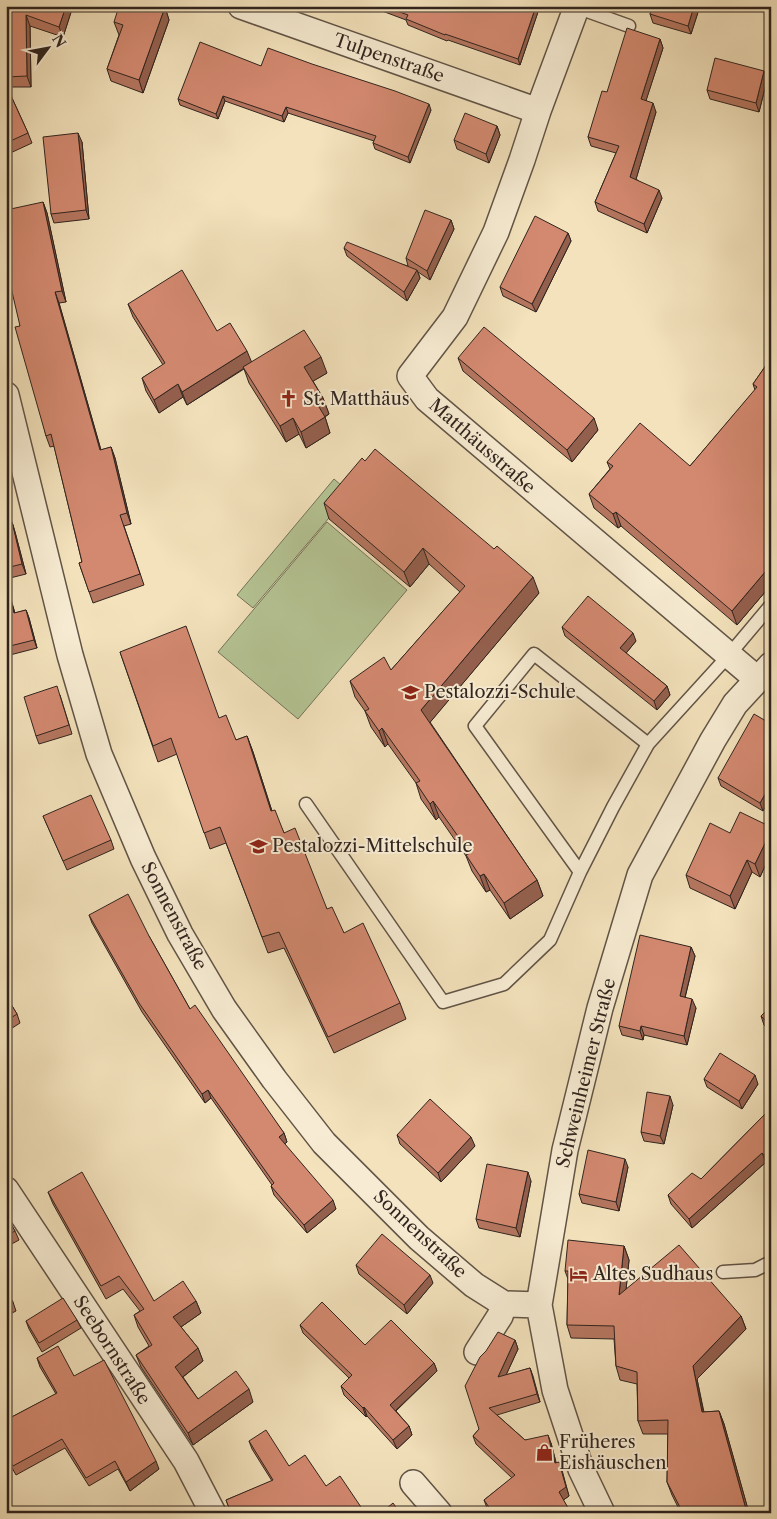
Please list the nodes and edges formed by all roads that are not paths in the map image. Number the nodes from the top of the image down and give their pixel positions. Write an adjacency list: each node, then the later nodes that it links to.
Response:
1 (241, 6): 4 (street, Tulpenstraße)
2 (577, 7): 3 (lane); 4 (street, Matthäusstraße)
3 (628, 26)
4 (538, 111): 7 (street, Matthäusstraße)
5 (6, 395): 15 (street, Sonnenstraße)
6 (771, 605): 7 (lane)
7 (729, 655): 8 (street, Matthäusstraße); 9 (lane)
8 (764, 672): 16 (street, Schweinheimer Straße)
9 (648, 744): 11 (lane); 11 (lane)
10 (306, 804): 11 (lane)
11 (580, 872)
12 (6, 1190): 19 (street, Seebornstraße)
13 (771, 1262): 14 (lane)
14 (723, 1272)
15 (504, 1304): 16 (street); 17 (street)
16 (539, 1305): 21 (street, Schweinheimer Straße)
17 (477, 1352)
18 (413, 1483): 20 (street)
19 (213, 1513)
20 (439, 1513)
21 (602, 1513)

